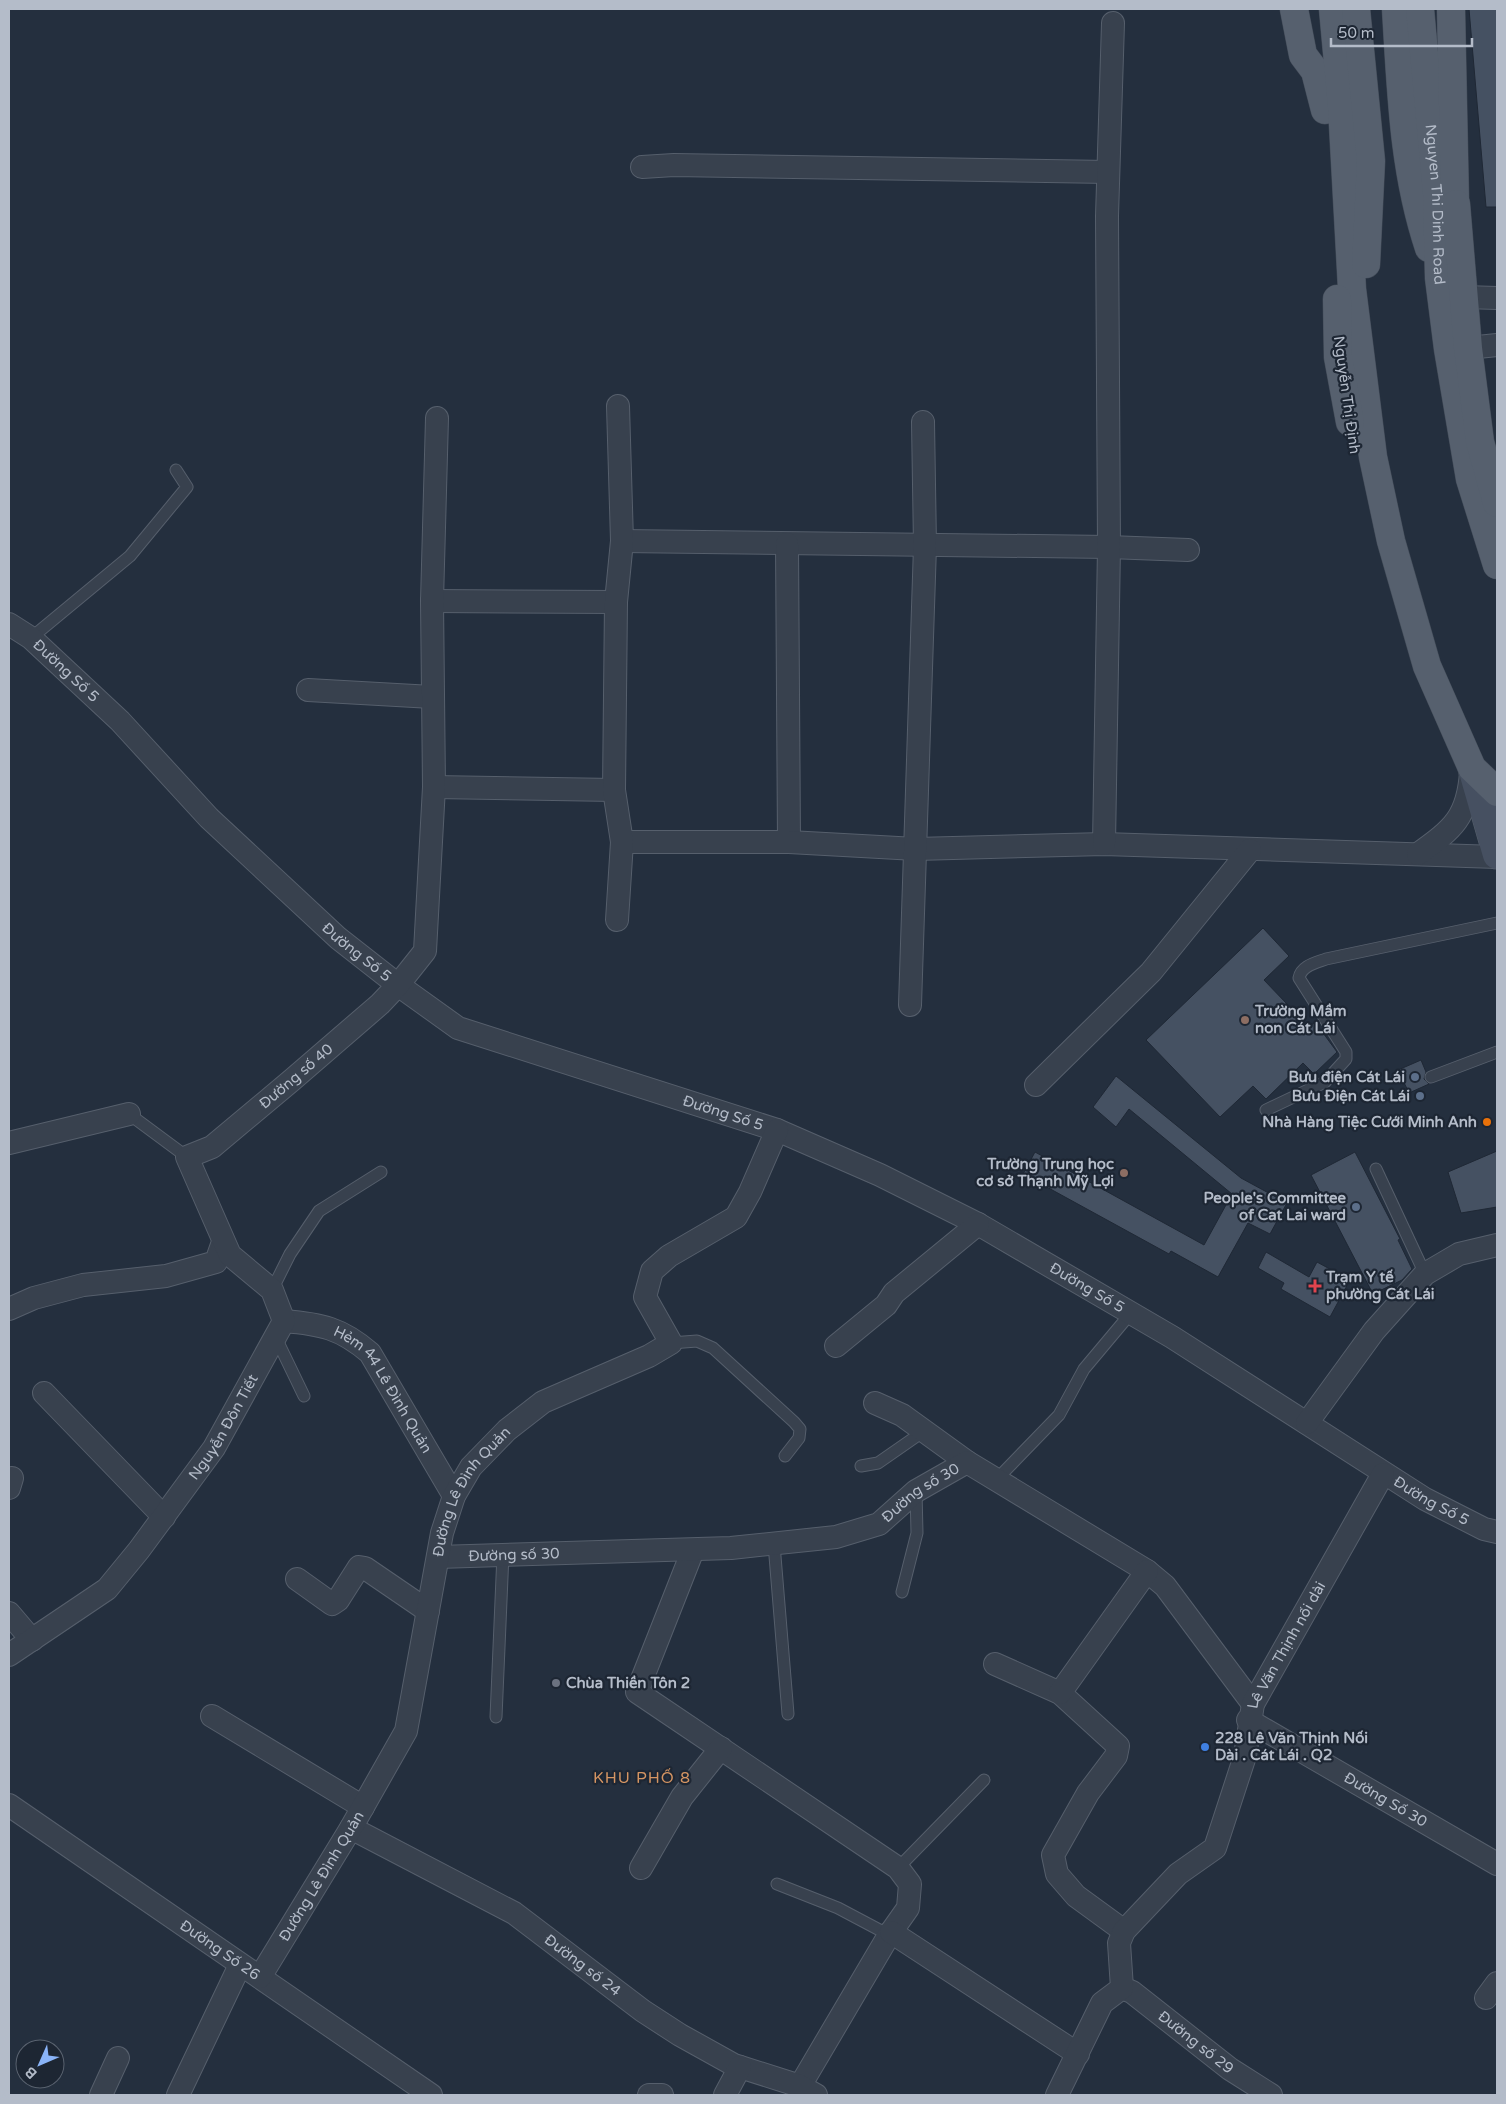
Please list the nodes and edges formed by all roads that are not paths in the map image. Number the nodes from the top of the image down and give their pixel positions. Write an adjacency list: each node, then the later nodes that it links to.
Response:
1 (1294, 9): 10 (main road)
2 (1316, 9): 10 (main road)
3 (1333, 9): 10 (main road)
4 (1356, 9): 20 (main road)
5 (1396, 9): 16 (main road, Nguyen Thi Dinh Road)
6 (1420, 9): 11 (main road, Nguyen Thi Dinh Road)
7 (1432, 9): 12 (main road, Nguyen Thi Dinh Road)
8 (1452, 9): 15 (main road)
9 (1112, 23): 14 (street)
10 (1333, 109): 20 (main road, Nguyễn Thị Định); 36 (main road, Nguyễn Thị Định)
11 (1431, 135): 12 (main road); 16 (main road, Nguyen Thi Dinh Road)
12 (1442, 166): 15 (main road)
13 (642, 167): 14 (street)
14 (1108, 172): 29 (street)
15 (1455, 202): 16 (main road)
16 (1448, 291): 17 (street); 19 (main road)
17 (1497, 298)
18 (1497, 345): 19 (street)
19 (1458, 348): 25 (main road)
20 (1361, 372): 36 (main road, Nguyễn Thị Định)
21 (618, 406): 26 (street)
22 (437, 418): 32 (street, Đường số 40)
23 (923, 422): 28 (street)
24 (176, 470): 35 (lane)
25 (1493, 517): 31 (main road)
26 (622, 541): 27 (street); 33 (street)
27 (787, 544): 28 (street); 44 (street)
28 (925, 546): 29 (street); 46 (street)
29 (1109, 547): 30 (street); 45 (street)
30 (1188, 550)
31 (1497, 565)
32 (432, 601): 33 (street); 38 (street, Đường số 40)
33 (616, 602): 41 (street)
34 (9, 624): 35 (street, Đường Số 5)
35 (31, 638): 52 (street, Đường Số 5)
36 (1427, 666): 39 (main road, Nguyễn Thị Định)
37 (308, 690): 38 (street)
38 (432, 697): 40 (street, Đường số 40)
39 (1472, 768): 42 (main road); 48 (street); 49 (main road, Nguyễn Thị Định)
40 (434, 787): 41 (street); 52 (street, Đường số 40)
41 (614, 790): 43 (street)
42 (1497, 792)
43 (622, 842): 44 (street); 50 (street)
44 (789, 842): 46 (street)
45 (1104, 844): 46 (street); 47 (street)
46 (916, 849): 53 (street)
47 (1250, 850): 48 (street); 56 (street)
48 (1418, 854): 49 (street)
49 (1497, 856)
50 (617, 920)
51 (1497, 922): 57 (lane)
52 (398, 985): 59 (street, Đường Số 5); 61 (street, Đường số 40)
53 (910, 1005)
54 (1497, 1052): 55 (lane)
55 (1431, 1077)
56 (1036, 1085)
57 (1266, 1110)
58 (129, 1114): 60 (street); 61 (lane)
59 (777, 1130): 64 (street, Đường Số 5); 72 (street)
60 (9, 1143)
61 (187, 1157): 65 (street)
62 (1376, 1169): 67 (lane)
63 (381, 1172): 68 (lane)
64 (978, 1224): 70 (street, Đường Số 5); 73 (street)
65 (223, 1242): 68 (street); 69 (street)
66 (1497, 1245): 67 (street)
67 (1425, 1274): 77 (street)
68 (272, 1290): 71 (street)
69 (9, 1309)
70 (1131, 1313): 77 (street, Đường Số 5); 83 (lane)
71 (280, 1330): 75 (lane); 85 (street, Hẻm 44 Lê Đình Quản); 86 (street, Nguyễn Đôn Tiết)
72 (671, 1343): 79 (lane); 85 (street, Đường Lê Đình Quản)
73 (836, 1346)
74 (44, 1393): 86 (street)
75 (304, 1396)
76 (875, 1403): 78 (street)
77 (1307, 1423): 82 (street, Đường Số 5)
78 (924, 1431): 80 (street); 81 (lane)
79 (785, 1456)
80 (967, 1462): 83 (street, Đường số 30); 84 (street, Đường số 30)
81 (861, 1466)
82 (1384, 1474): 87 (street, Đường Số 5); 101 (street, Lê Văn Thịnh nối dài)
83 (997, 1479): 92 (street, Đường số 30)
84 (916, 1491): 88 (street, Đường số 30); 94 (lane)
85 (454, 1496): 91 (street, Đường Lê Đình Quản)
86 (164, 1517): 97 (street, Nguyễn Đôn Tiết)
87 (1497, 1532)
88 (774, 1544): 89 (street, Đường số 30); 102 (lane)
89 (692, 1550): 90 (street, Đường số 30); 105 (street)
90 (503, 1554): 91 (street, Đường số 30); 104 (lane)
91 (438, 1557): 95 (street, Đường Lê Đình Quản)
92 (1147, 1571): 100 (street); 101 (street, Đường số 30)
93 (298, 1579): 95 (street)
94 (902, 1592)
95 (428, 1611): 108 (street, Đường Lê Đình Quản)
96 (9, 1613): 97 (street)
97 (32, 1640): 98 (street, Nguyễn Đôn Tiết)
98 (9, 1655)
99 (995, 1664): 100 (street)
100 (1060, 1694): 114 (street)
101 (1250, 1712): 110 (street, Đường Số 30); 114 (street, Lê Văn Thịnh nối dài)
102 (788, 1714)
103 (212, 1716): 108 (street)
104 (496, 1717)
105 (721, 1748): 111 (street); 112 (street)
106 (984, 1780): 112 (lane)
107 (9, 1805): 116 (street, Đường Số 26)
108 (363, 1807): 109 (street, Đường Lê Đình Quản)
109 (351, 1828): 117 (street, Đường Lê Đình Quản); 121 (street, Đường số 24)
110 (1497, 1864)
111 (641, 1868)
112 (898, 1868): 115 (street)
113 (776, 1884): 115 (lane)
114 (1124, 1931): 118 (street)
115 (890, 1933): 119 (street); 122 (street)
116 (240, 1965): 117 (street, Đường Số 26); 124 (street)
117 (260, 1977): 125 (street, Đường Số 26)
118 (1122, 1988): 119 (street); 130 (street, Đường số 29)
119 (1078, 2054): 129 (street)
120 (118, 2058): 123 (street)
121 (740, 2067): 122 (street, Đường số 24); 128 (street)
122 (808, 2090)
123 (101, 2095)
124 (178, 2095)
125 (430, 2095)
126 (649, 2095): 127 (street)
127 (662, 2095)
128 (725, 2095)
129 (1057, 2095)
130 (1271, 2095)

